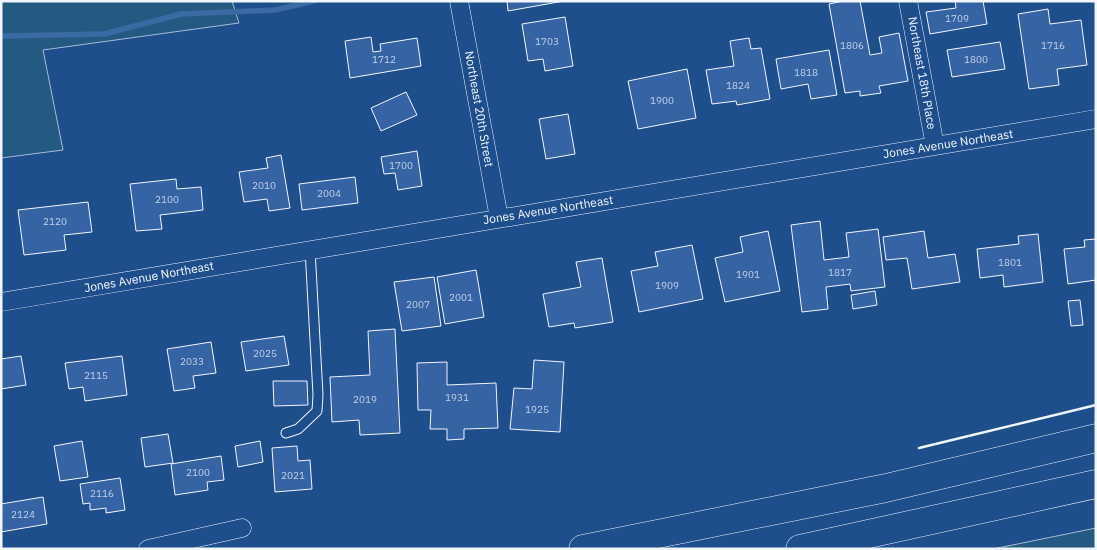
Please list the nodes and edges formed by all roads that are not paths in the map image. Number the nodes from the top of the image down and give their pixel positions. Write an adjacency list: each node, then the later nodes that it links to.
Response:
1 (459, 1): 5 (street, Northeast 20th Street)
2 (908, 1): 4 (street, Northeast 18th Place)
3 (1096, 119): 4 (street, Jones Avenue Northeast)
4 (935, 146): 5 (street, Jones Avenue Northeast)
5 (499, 218): 6 (street, Jones Avenue Northeast)
6 (310, 250): 7 (street, Jones Avenue Northeast); 8 (lane)
7 (1, 302)
8 (286, 433)
9 (1096, 438): 13 (highway)
10 (1096, 484): 14 (highway)
11 (242, 528): 12 (street)
12 (148, 549)
13 (583, 549)
14 (800, 549)

